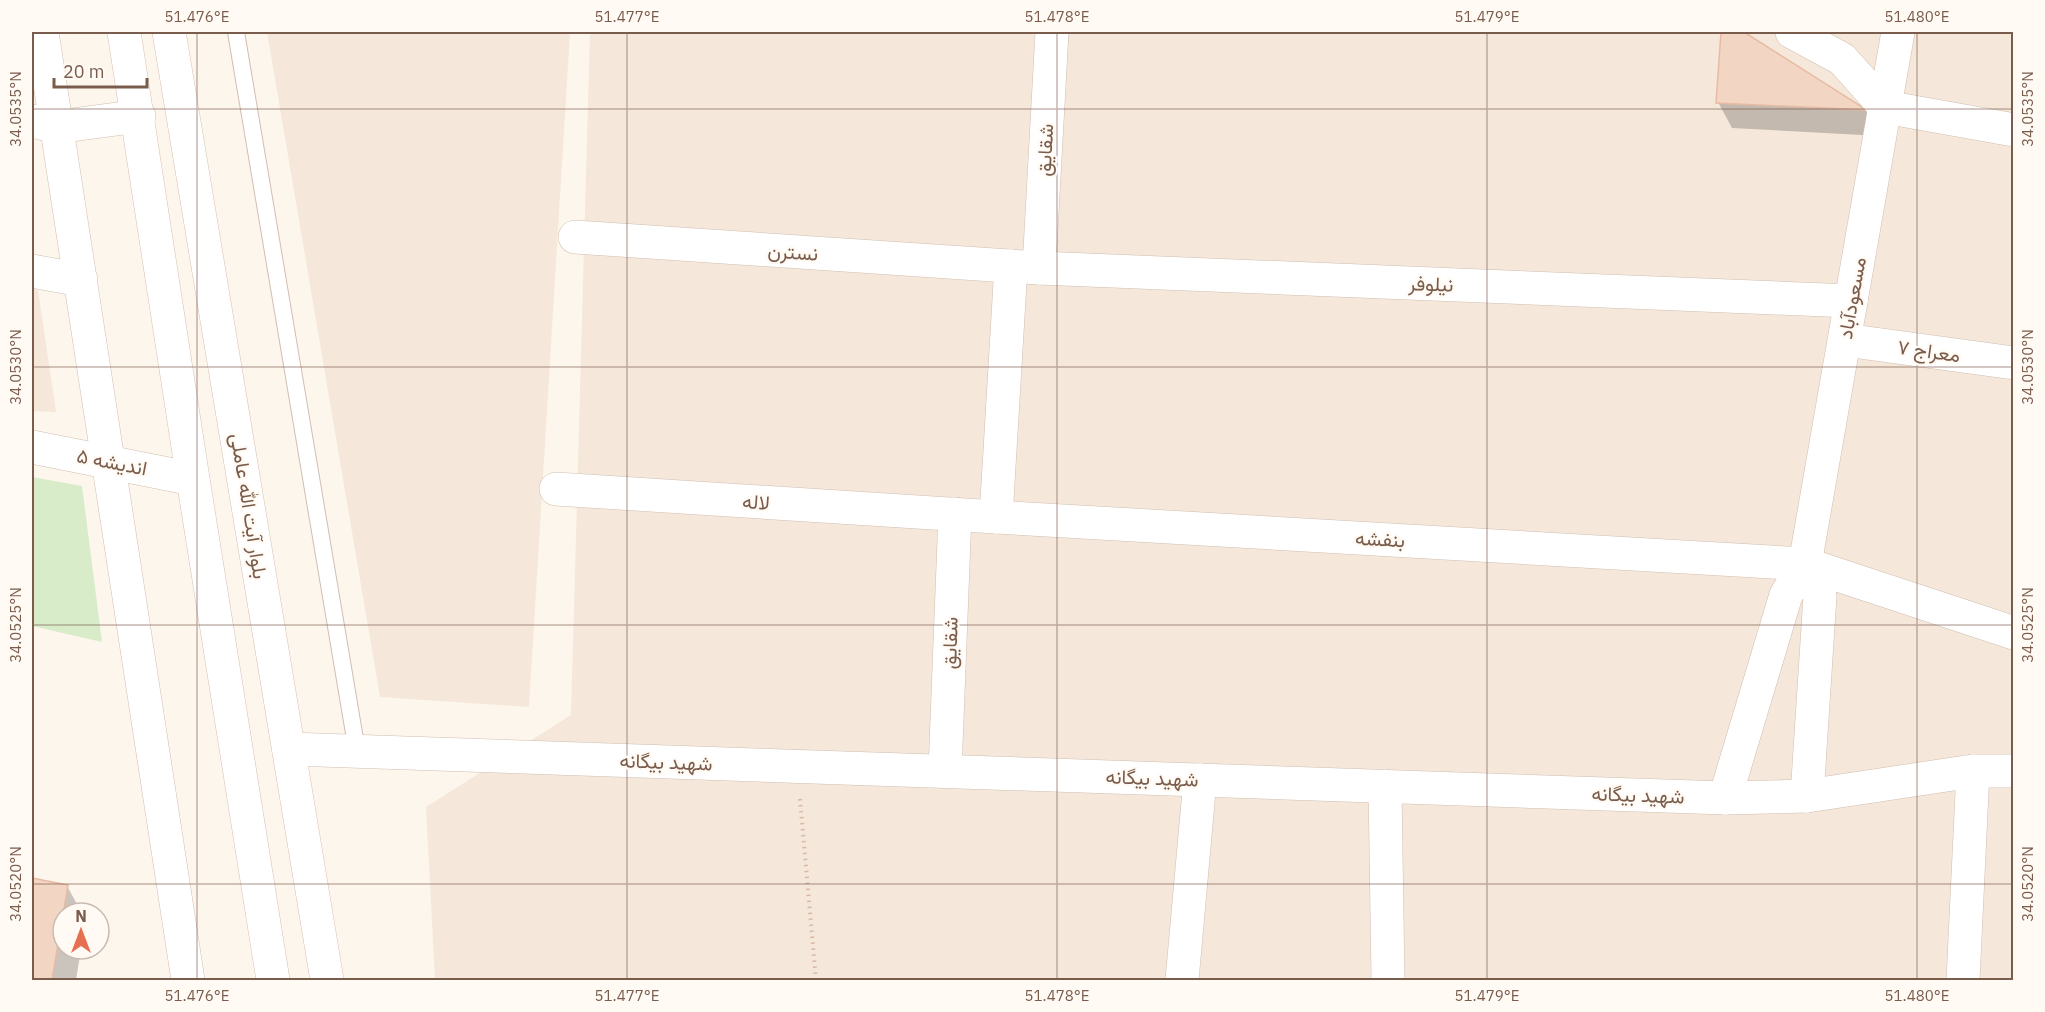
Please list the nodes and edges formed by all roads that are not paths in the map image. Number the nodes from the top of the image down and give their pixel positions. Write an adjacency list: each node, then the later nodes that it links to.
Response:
1 (42, 32): 10 (street)
2 (124, 32): 9 (street)
3 (169, 32): 27 (street, بلوار آیت‌ الله عاملی)
4 (236, 32): 28 (lane)
5 (1052, 32): 13 (street, شقایق)
6 (1792, 32): 8 (street)
7 (1898, 32): 8 (street, مسعودآباد)
8 (1885, 107): 11 (street); 16 (street, مسعودآباد)
9 (139, 117): 10 (street); 21 (street)
10 (44, 124): 15 (street)
11 (2013, 130)
12 (574, 237): 13 (street, نسترن)
13 (1025, 267): 16 (street, نیلوفر); 24 (street, شقایق)
14 (32, 271): 15 (street)
15 (81, 280): 20 (street)
16 (1851, 301): 17 (street, مسعودآباد)
17 (1845, 340): 18 (street, معراج ۷); 25 (street, مسعودآباد)
18 (2013, 363)
19 (32, 447): 20 (street, اندیشه ۵)
20 (108, 462): 21 (street, اندیشه ۵); 36 (street)
21 (193, 478): 37 (street)
22 (556, 489): 23 (street, لاله)
23 (955, 514): 24 (street, بنفشه); 29 (street, شقایق)
24 (996, 517): 25 (street, بنفشه)
25 (1805, 564): 26 (street, بنفشه); 34 (street); 35 (street, مسعودآباد)
26 (2013, 633)
27 (289, 749): 28 (street, شهید بیگانه); 38 (street, بلوار آیت‌ الله عاملی)
28 (357, 751): 29 (street, شهید بیگانه)
29 (945, 771): 32 (street, شهید بیگانه)
30 (1973, 771): 31 (street, شهید بیگانه); 34 (street, شهید بیگانه); 41 (street)
31 (2013, 771)
32 (1200, 780): 33 (street, شهید بیگانه); 39 (street)
33 (1385, 786): 35 (street, شهید بیگانه); 40 (street)
34 (1807, 796): 35 (street, شهید بیگانه)
35 (1725, 798)
36 (188, 981)
37 (273, 981)
38 (327, 981)
39 (1182, 981)
40 (1388, 981)
41 (1963, 981)

